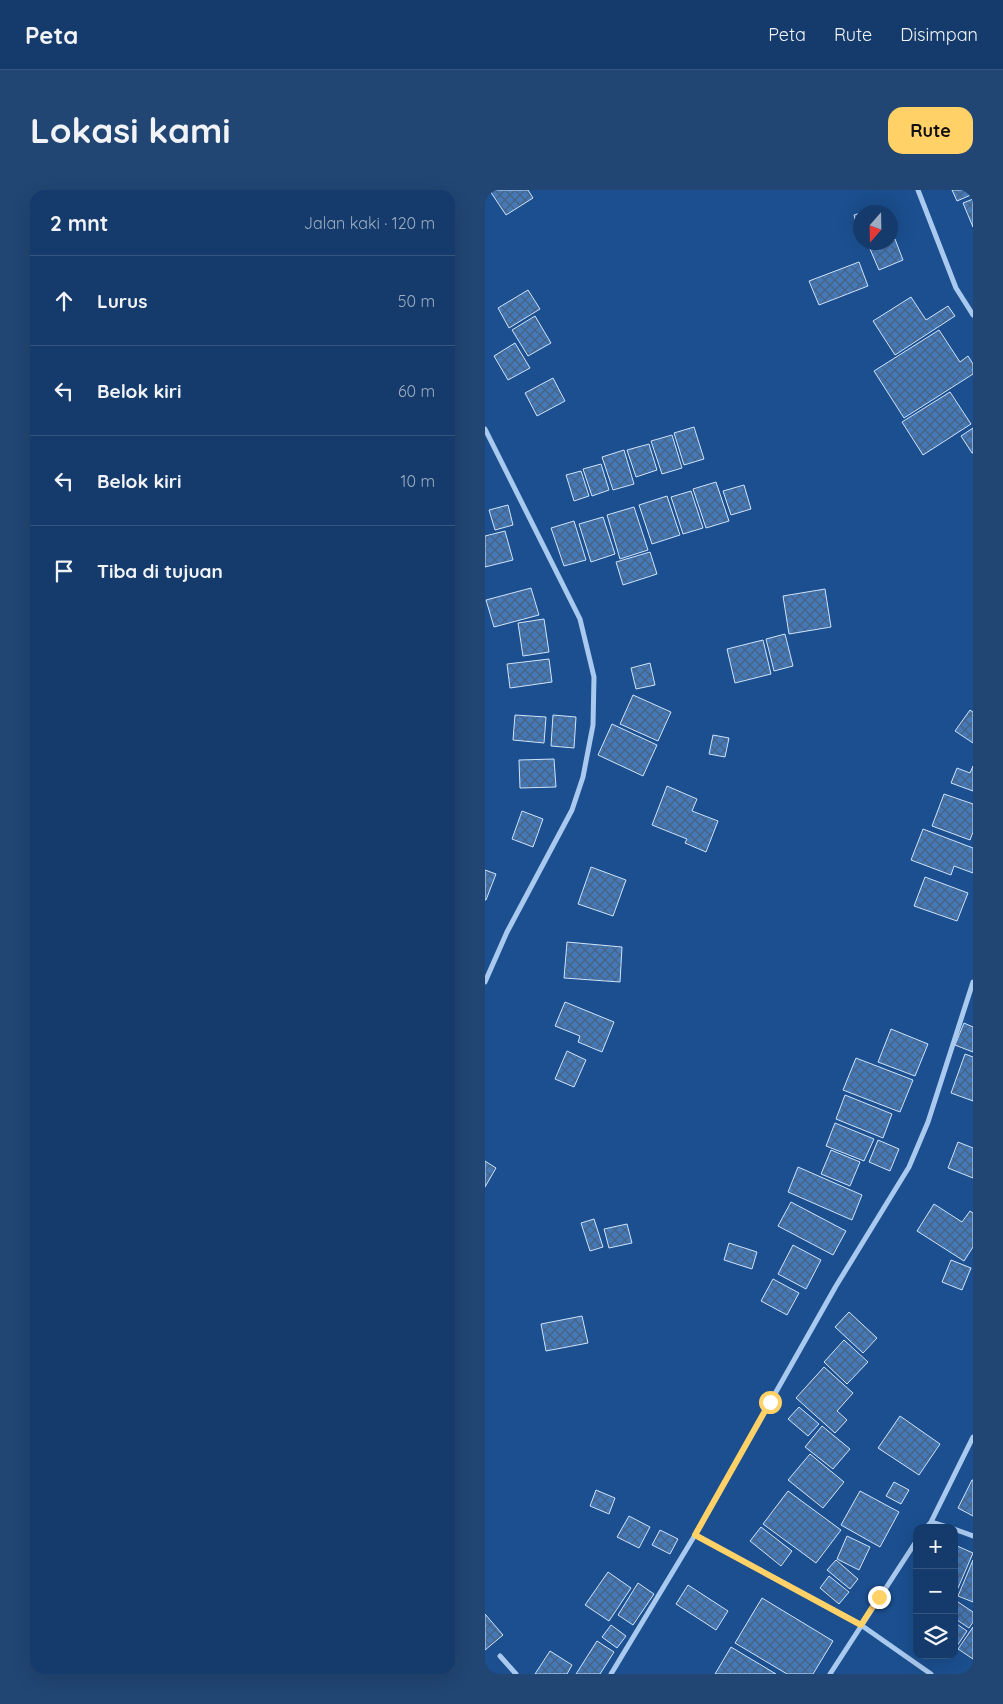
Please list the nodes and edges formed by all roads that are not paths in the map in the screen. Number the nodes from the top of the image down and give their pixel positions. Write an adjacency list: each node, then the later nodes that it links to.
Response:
1 (918, 190): 2 (street)
2 (973, 315)
3 (485, 429): 4 (street)
4 (485, 982)
5 (973, 982): 10 (street)
6 (973, 1437): 7 (street)
7 (931, 1522): 8 (street)
8 (937, 1524)
9 (958, 1530): 11 (street)
10 (695, 1535): 13 (street); 16 (street)
11 (973, 1536)
12 (913, 1546): 13 (street)
13 (861, 1625): 17 (street); 18 (street)
14 (500, 1656): 15 (street)
15 (516, 1674)
16 (611, 1674)
17 (830, 1674)
18 (931, 1674)

